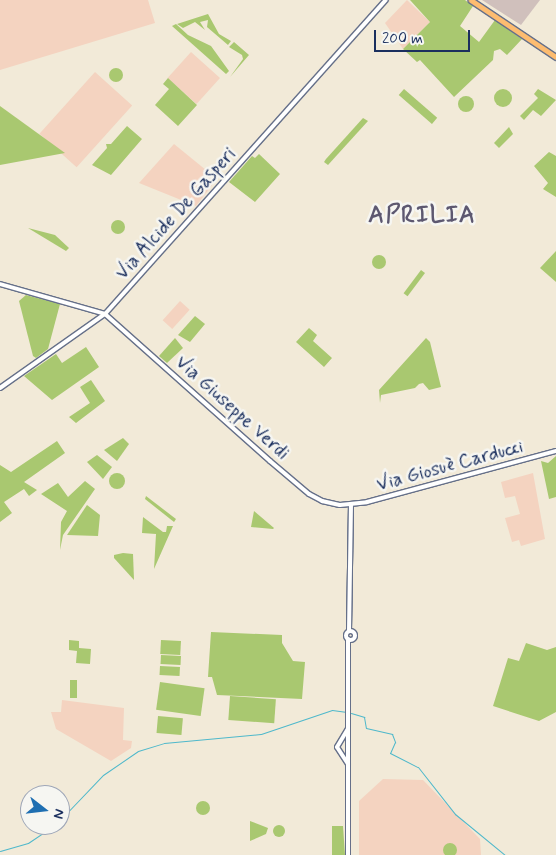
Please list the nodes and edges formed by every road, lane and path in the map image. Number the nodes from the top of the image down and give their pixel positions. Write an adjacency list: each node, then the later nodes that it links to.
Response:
1 (386, 0): 5 (street, Via Alcide De Gasperi)
2 (471, 0): 3 (main road)
3 (556, 57)
4 (0, 284): 5 (street)
5 (105, 314): 6 (street, Via Alcide De Gasperi); 8 (street, Via Giuseppe Verdi)
6 (0, 388)
7 (556, 451): 8 (street, Via Giosuè Carducci)
8 (350, 505): 9 (street)
9 (350, 631): 10 (street); 10 (street)
10 (351, 639): 11 (street)
11 (349, 727): 12 (street); 13 (street)
12 (343, 741): 13 (street); 14 (street)
13 (350, 748): 14 (street); 15 (street)
14 (342, 754): 15 (street)
15 (349, 766): 16 (street)
16 (348, 855)

